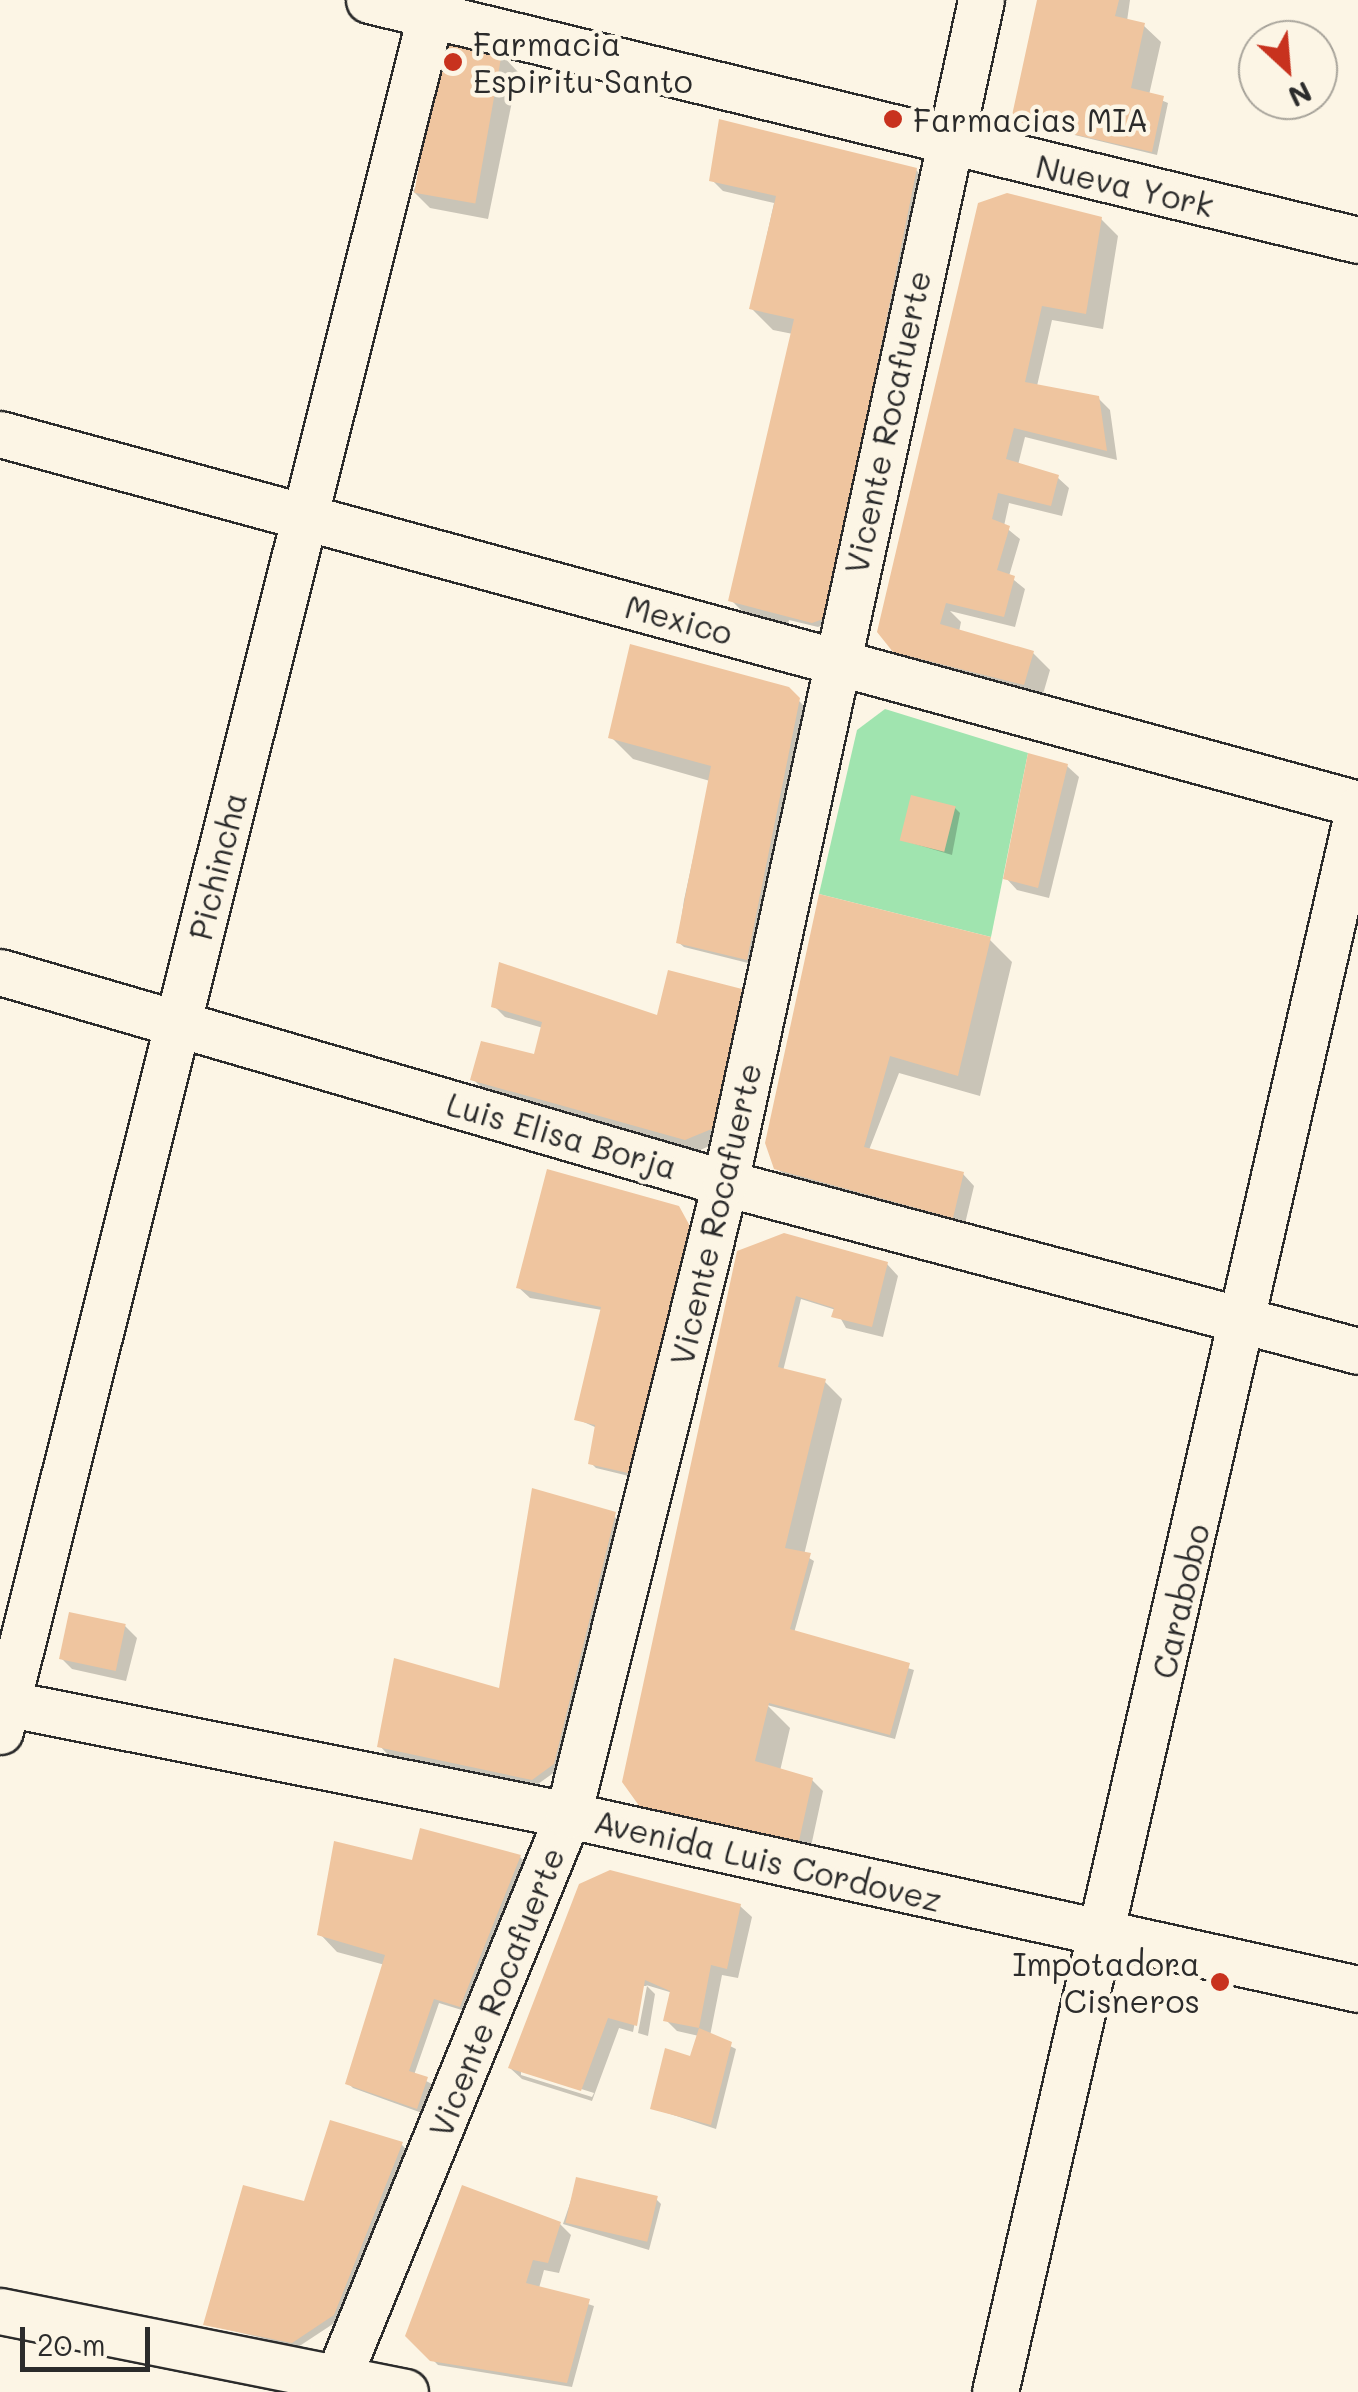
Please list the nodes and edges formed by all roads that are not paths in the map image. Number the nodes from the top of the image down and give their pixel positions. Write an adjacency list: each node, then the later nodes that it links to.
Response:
1 (369, 0): 3 (street, Nueva York)
2 (981, 0): 4 (street, Vicente Rocafuerte)
3 (432, 8): 4 (street, Nueva York); 7 (street, Pichincha)
4 (947, 143): 5 (street, Nueva York); 8 (street, Vicente Rocafuerte)
5 (1358, 240)
6 (0, 434): 7 (street, Mexico)
7 (304, 517): 8 (street, Mexico); 11 (street, Pichincha)
8 (835, 662): 9 (street, Mexico); 12 (street, Vicente Rocafuerte)
9 (1358, 807): 13 (street, Carabobo)
10 (0, 972): 11 (street, Luis Elisa Borja)
11 (178, 1022): 12 (street, Luis Elisa Borja); 15 (street, Pichincha)
12 (725, 1183): 13 (street, Luis Elisa Borja); 16 (street, Vicente Rocafuerte)
13 (1245, 1320): 14 (street, Luis Elisa Borja); 17 (street, Carabobo)
14 (1358, 1351)
15 (2, 1713): 16 (street, Avenida Luis Cordovez)
16 (568, 1815): 17 (street, Avenida Luis Cordovez); 20 (street, Vicente Rocafuerte)
17 (1102, 1935): 18 (street, Avenida Luis Cordovez); 22 (street, Carabobo)
18 (1358, 1990)
19 (0, 2311): 20 (street)
20 (334, 2386): 21 (street)
21 (405, 2392)
22 (995, 2392)

